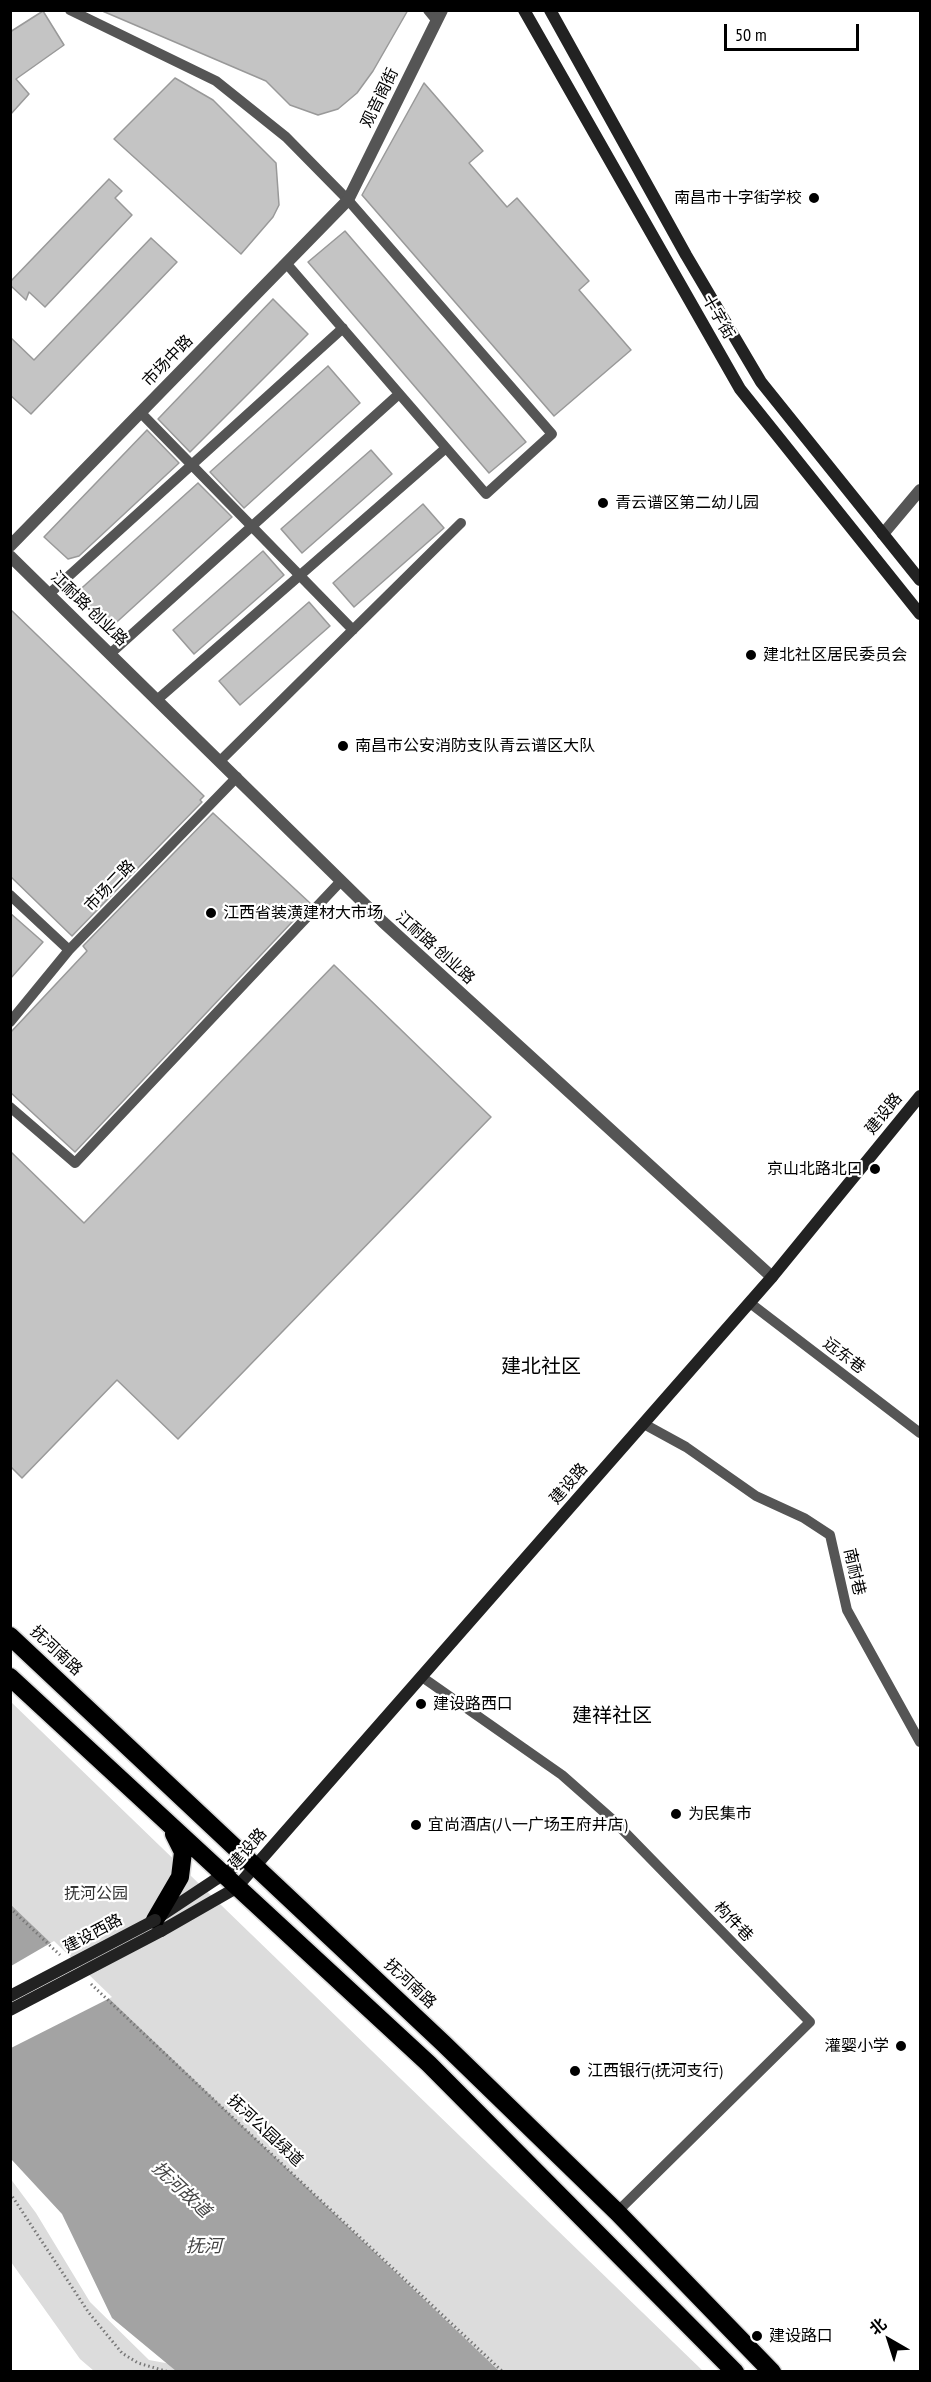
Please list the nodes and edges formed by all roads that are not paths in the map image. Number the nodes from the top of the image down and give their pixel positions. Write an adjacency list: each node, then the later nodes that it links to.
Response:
1 (70, 10): 6 (lane)
2 (428, 10): 5 (lane)
3 (524, 10): 22 (main road, 十字街)
4 (550, 10): 16 (main road, 十字街)
5 (439, 16): 6 (street, 观音阁街)
6 (348, 200): 7 (street, 市场中路); 11 (lane)
7 (286, 263): 8 (lane); 10 (street, 市场中路)
8 (342, 328): 9 (lane); 12 (lane)
9 (399, 394): 11 (lane); 15 (lane)
10 (141, 413): 12 (lane); 17 (street, 市场中路)
11 (446, 448): 19 (lane)
12 (192, 465): 15 (lane); 21 (lane)
13 (921, 490): 16 (street)
14 (461, 523): 23 (lane)
15 (252, 526): 19 (lane); 24 (lane)
16 (883, 534): 20 (main road, 十字街)
17 (10, 546)
18 (10, 556): 21 (street, 江耐路·创业路)
19 (300, 576): 23 (lane); 25 (lane)
20 (921, 580)
21 (50, 593): 24 (street, 江耐路·创业路)
22 (921, 614)
23 (353, 630): 26 (lane)
24 (111, 654): 25 (street, 江耐路·创业路)
25 (158, 699): 26 (street, 江耐路·创业路)
26 (220, 761): 27 (street, 江耐路·创业路)
27 (237, 777): 28 (street, 江耐路·创业路); 30 (lane, 市场二路)
28 (341, 881): 33 (lane); 34 (street, 江耐路·创业路)
29 (10, 895): 30 (lane)
30 (69, 950): 31 (lane, 市场二路)
31 (10, 1022)
32 (921, 1096): 34 (main road, 建设路)
33 (10, 1107)
34 (772, 1277): 35 (main road, 建设路)
35 (750, 1303): 36 (main road, 建设路); 37 (lane, 远东巷)
36 (644, 1424): 40 (main road, 建设路); 41 (lane, 南耐巷)
37 (921, 1433)
38 (10, 1636): 43 (highway, 抚河南路)
39 (10, 1677): 42 (highway)
40 (422, 1677): 43 (main road, 建设路); 48 (lane, 构件巷)
41 (921, 1742)
42 (171, 1827): 44 (highway); 45 (highway)
43 (251, 1861): 44 (main road, 建设西路); 48 (highway, 抚河南路)
44 (230, 1882): 45 (main road, 建设西路); 49 (highway)
45 (158, 1925): 46 (main road, 建设西路, bridge); 47 (main road, 建设西路, bridge)
46 (10, 1996)
47 (10, 2010)
48 (616, 2212): 50 (highway, 抚河南路)
49 (735, 2372)
50 (772, 2372)

